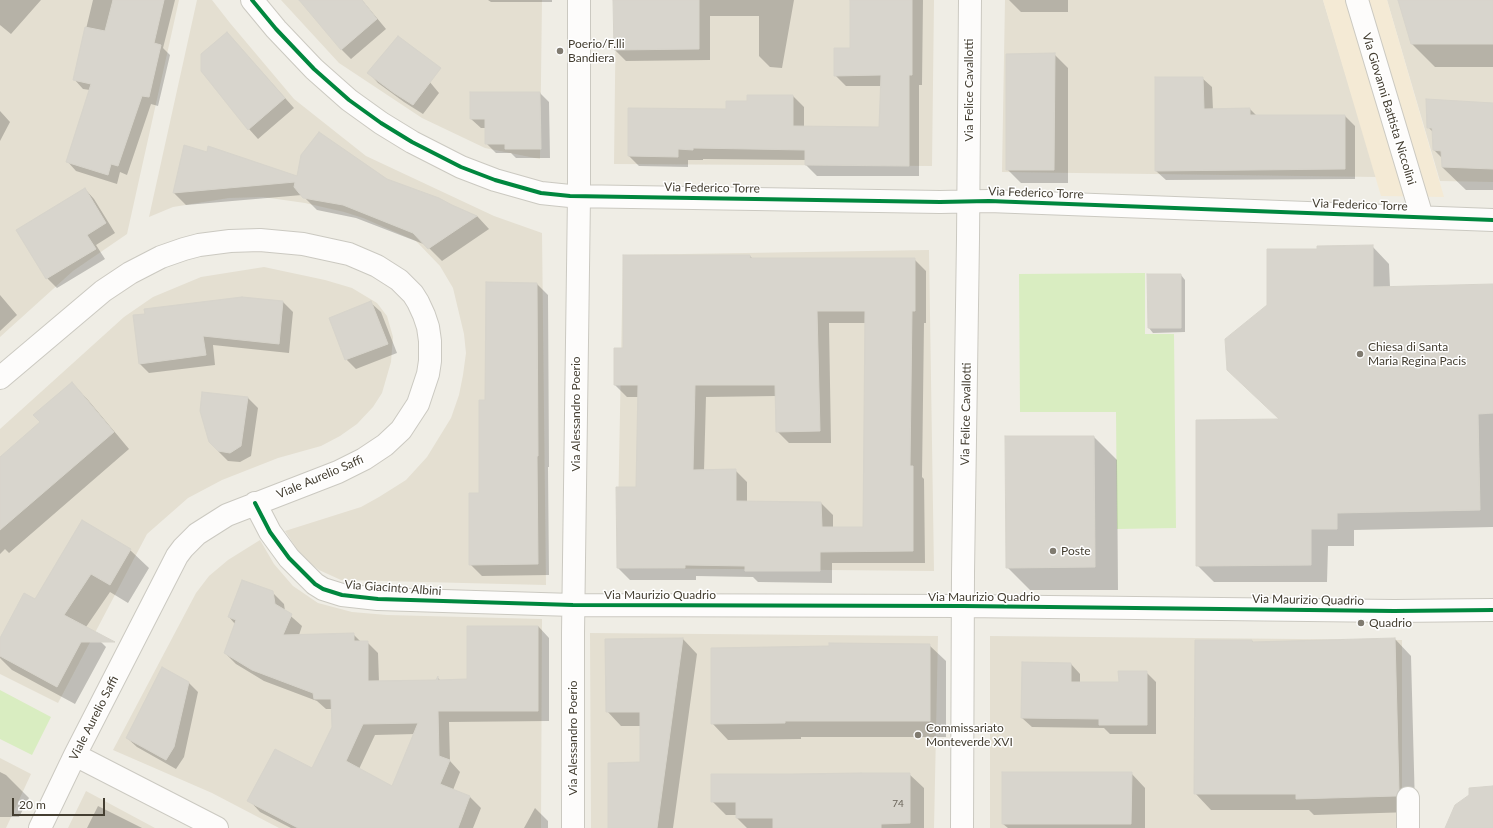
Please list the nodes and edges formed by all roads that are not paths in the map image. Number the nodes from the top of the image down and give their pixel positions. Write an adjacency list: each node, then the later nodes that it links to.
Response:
1 (252, 0): 5 (street, Via Federico Torre)
2 (578, 0): 5 (street, Via Alessandro Poerio)
3 (970, 0): 6 (street, Via Felice Cavallotti)
4 (1356, 0): 7 (street, Via Giovanni Battista Niccolini)
5 (578, 196): 6 (street, Via Federico Torre); 11 (street, Via Alessandro Poerio)
6 (968, 201): 7 (street, Via Federico Torre); 12 (street, Via Felice Cavallotti)
7 (1422, 217): 8 (street, Via Federico Torre)
8 (1493, 220)
9 (0, 378): 10 (street, Viale Aurelio Saffi)
10 (255, 503): 11 (street, Via Giacinto Albini); 14 (street, Viale Aurelio Saffi)
11 (573, 606): 12 (street, Via Maurizio Quadrio); 18 (street, Via Alessandro Poerio)
12 (963, 606): 13 (street, Via Maurizio Quadrio); 19 (street, Via Felice Cavallotti)
13 (1493, 610)
14 (75, 755): 16 (street, Viale Aurelio Saffi); 17 (street)
15 (1408, 798): 20 (street)
16 (40, 828)
17 (217, 828)
18 (573, 828)
19 (962, 828)
20 (1408, 828)

